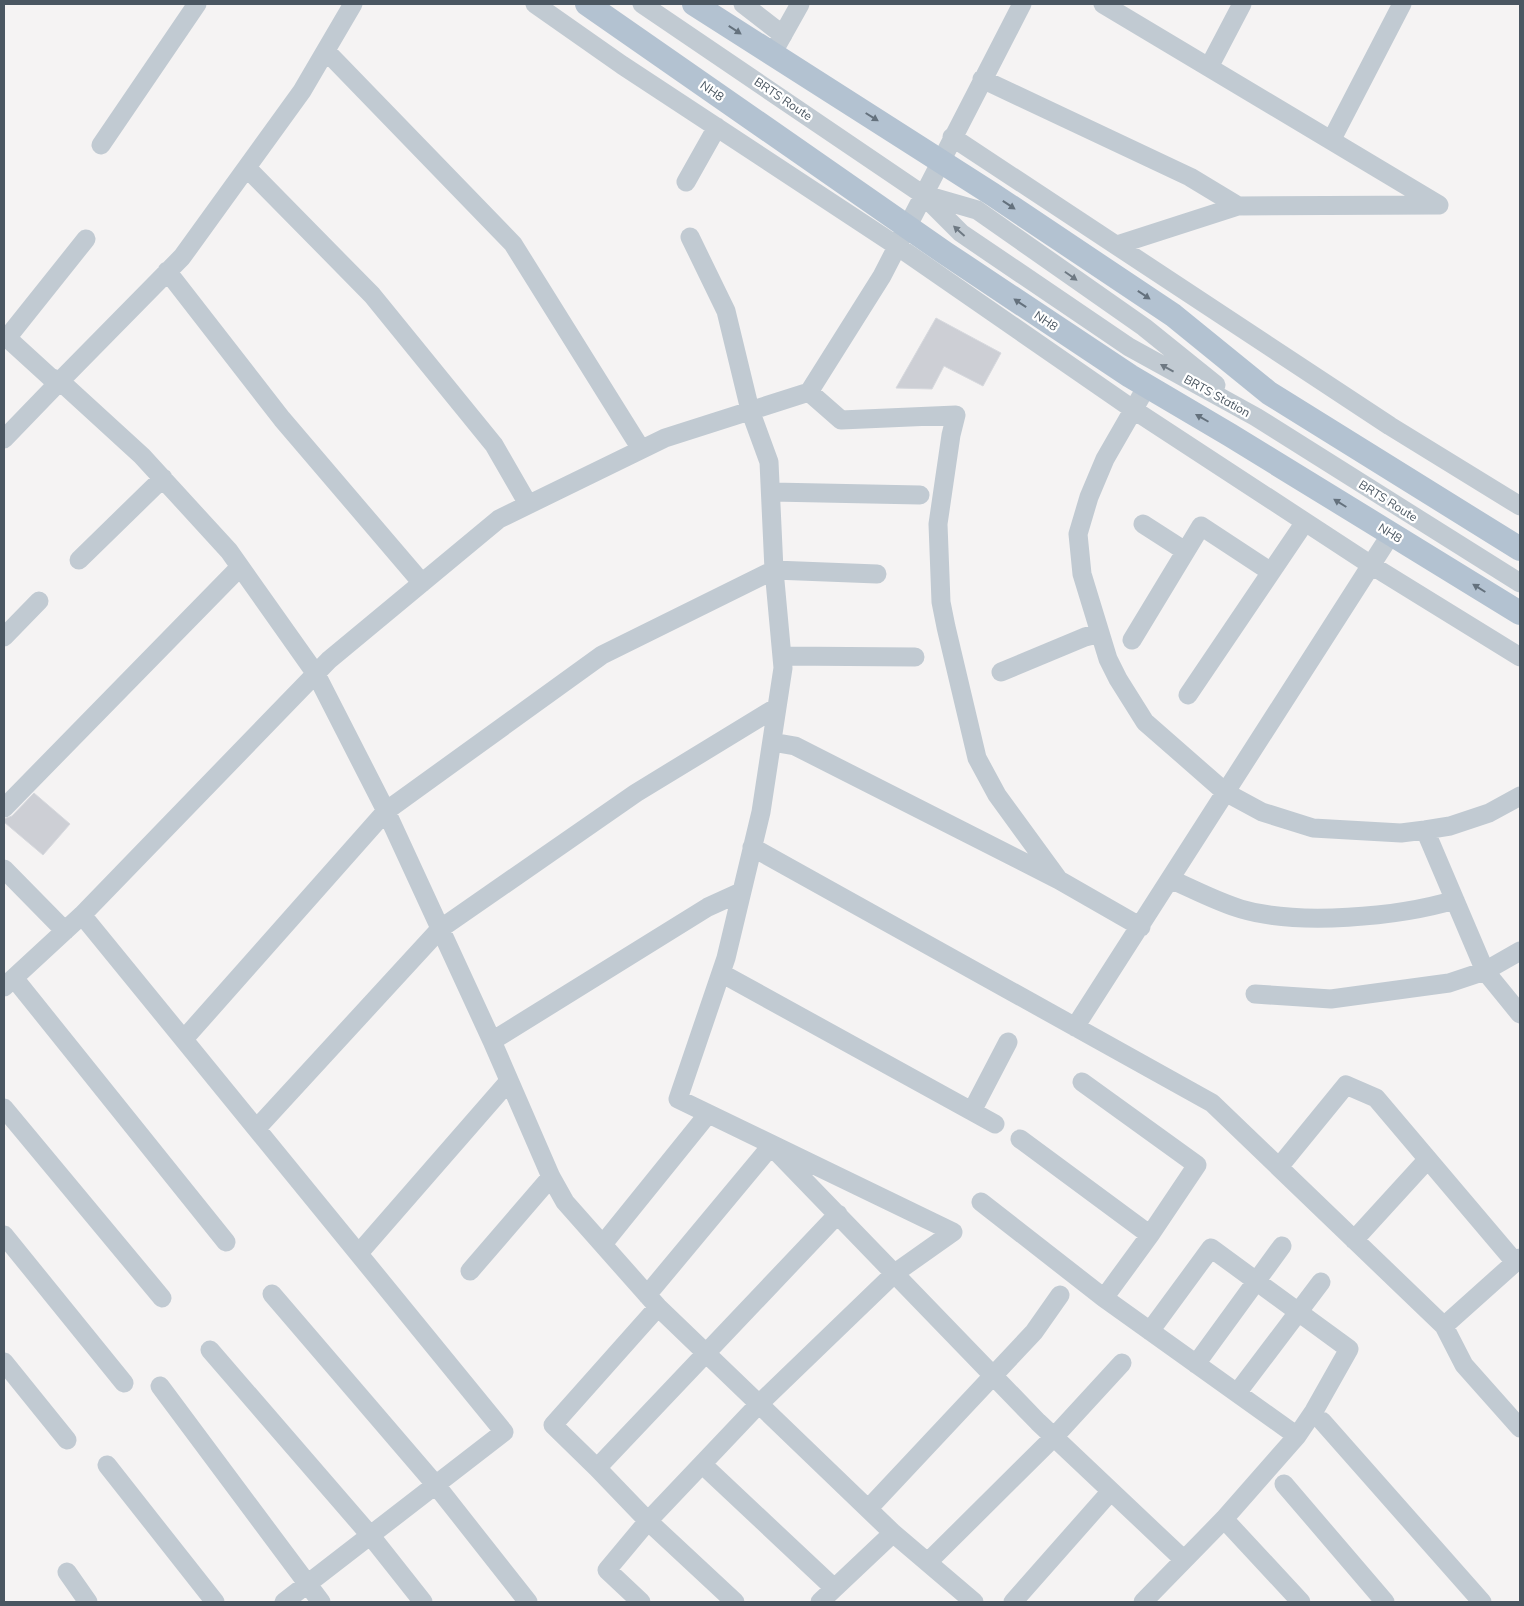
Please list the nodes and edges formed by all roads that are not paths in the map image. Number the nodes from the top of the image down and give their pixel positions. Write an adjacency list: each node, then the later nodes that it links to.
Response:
1 (197, 4): 20 (street)
2 (353, 4): 14 (street)
3 (534, 4): 17 (street)
4 (587, 4): 26 (main road, NH8)
5 (642, 4): 24 (street, BRTS Route)
6 (694, 4): 13 (main road, one-way to 13)
7 (743, 4): 13 (street)
8 (800, 4): 13 (street)
9 (1022, 4): 16 (street)
10 (1103, 4): 15 (street)
11 (1242, 4): 15 (street)
12 (1402, 4): 19 (street)
13 (777, 44): 21 (main road, one-way to 21)
14 (326, 51): 22 (street); 39 (street)
15 (1209, 67): 19 (street)
16 (982, 79): 18 (street); 25 (street)
17 (717, 127): 23 (street); 26 (street)
18 (952, 137): 21 (street); 29 (street)
19 (1332, 139): 25 (street)
20 (101, 145)
21 (940, 160): 24 (street); 48 (main road, one-way to 48)
22 (247, 168): 30 (street); 43 (street)
23 (686, 182)
24 (922, 194): 26 (street); 37 (street, BRTS Station, one-way to 24); 37 (street, BRTS Station, one-way to 37)
25 (1238, 206): 29 (street)
26 (901, 236): 33 (main road, NH8, one-way to 26); 34 (street); 36 (street)
27 (690, 237): 35 (street)
28 (86, 239): 31 (street)
29 (1117, 245): 44 (street)
30 (167, 271): 32 (street); 56 (street)
31 (5, 336): 32 (street)
32 (60, 381): 38 (street); 40 (street)
33 (1147, 386): 36 (street); 47 (main road, NH8, one-way to 33)
34 (809, 392): 35 (street); 79 (street)
35 (750, 410): 39 (street); 41 (street)
36 (1134, 410): 45 (street); 60 (street)
37 (1256, 417): 57 (street, BRTS Route)
38 (4, 439)
39 (640, 449): 43 (street)
40 (163, 478): 50 (street); 52 (street)
41 (772, 492): 42 (street); 53 (street)
42 (920, 495)
43 (528, 504): 56 (street)
44 (1520, 506)
45 (1305, 522): 51 (street); 54 (street)
46 (1143, 524): 49 (street)
47 (1391, 534): 51 (street); 59 (main road, NH8, one-way to 47)
48 (1520, 549)
49 (1185, 551): 54 (street); 62 (street)
50 (79, 560)
51 (1371, 565): 65 (street); 71 (street)
52 (240, 567): 67 (street); 73 (street)
53 (774, 570): 55 (street); 63 (street); 74 (street)
54 (1272, 572): 68 (street)
55 (876, 574)
56 (422, 583): 67 (street)
57 (1520, 583)
58 (40, 600): 61 (street)
59 (1520, 613)
60 (1100, 634): 66 (street); 71 (street)
61 (4, 637)
62 (1132, 640)
63 (782, 656): 64 (street); 69 (street)
64 (915, 657)
65 (1520, 657)
66 (1002, 672)
67 (316, 674): 74 (street); 82 (street)
68 (1188, 695)
69 (777, 707): 70 (street); 84 (street)
70 (772, 742): 76 (street); 79 (street)
71 (1225, 792): 75 (street); 78 (street)
72 (1520, 796): 75 (street)
73 (4, 808)
74 (386, 812): 84 (street); 93 (street)
75 (1424, 830): 81 (street)
76 (752, 847): 80 (street); 92 (street)
77 (4, 869): 85 (street)
78 (1170, 879): 81 (street); 83 (street)
79 (1059, 880): 83 (street)
80 (741, 892): 88 (street); 94 (street)
81 (1454, 900): 87 (street)
82 (82, 915): 85 (street); 93 (street)
83 (1141, 927): 92 (street)
84 (440, 929): 94 (street); 102 (street)
85 (65, 931): 89 (street)
86 (1520, 951): 87 (street)
87 (1485, 972): 90 (street); 91 (street)
88 (721, 973): 99 (street); 100 (street)
89 (9, 982): 113 (street)
90 (1255, 994)
91 (1520, 1014)
92 (1075, 1027): 106 (street)
93 (184, 1039): 102 (street)
94 (492, 1041): 96 (street)
95 (1008, 1042): 99 (street)
96 (509, 1081): 107 (street); 116 (street)
97 (1082, 1082): 111 (street)
98 (4, 1108): 124 (street)
99 (972, 1111): 101 (street)
100 (708, 1114): 104 (street); 114 (street)
101 (995, 1124)
102 (257, 1128): 116 (street)
103 (1020, 1139): 111 (street)
104 (772, 1146): 109 (street); 119 (street); 126 (street)
105 (1428, 1160): 106 (street); 112 (street); 117 (street)
106 (1279, 1167): 112 (street)
107 (551, 1177): 114 (street); 118 (street)
108 (981, 1202): 125 (street)
109 (838, 1214): 119 (street); 131 (street)
110 (4, 1235): 136 (street)
111 (1150, 1235): 125 (street)
112 (1354, 1240): 128 (street)
113 (226, 1242)
114 (603, 1244): 126 (street)
115 (1282, 1246): 120 (street)
116 (360, 1253): 148 (street)
117 (1518, 1260): 128 (street)
118 (470, 1271)
119 (894, 1273): 135 (street); 139 (street)
120 (1256, 1281): 127 (street); 129 (street); 134 (street)
121 (1321, 1282): 127 (street)
122 (272, 1294): 148 (street)
123 (1060, 1295): 135 (street)
124 (162, 1298)
125 (1104, 1298): 129 (street)
126 (652, 1301): 131 (street); 147 (street)
127 (1299, 1312): 138 (street); 142 (street)
128 (1444, 1326): 141 (street)
129 (1150, 1331): 134 (street)
130 (210, 1350): 155 (street)
131 (706, 1354): 139 (street); 147 (street)
132 (4, 1362): 144 (street)
133 (1122, 1363): 143 (street)
134 (1196, 1364): 138 (street)
135 (992, 1375): 143 (street); 151 (street)
136 (124, 1382)
137 (160, 1386): 159 (street)
138 (1238, 1394): 142 (street)
139 (759, 1404): 145 (street); 151 (street)
140 (1322, 1421): 175 (street)
141 (1520, 1428)
142 (1297, 1436): 152 (street)
143 (1054, 1437): 150 (street); 157 (street)
144 (67, 1440)
145 (702, 1464): 153 (street); 160 (street)
146 (107, 1465): 163 (street)
147 (597, 1468): 153 (street)
148 (435, 1484): 155 (street); 167 (street)
149 (1284, 1484): 174 (street)
150 (1111, 1491): 156 (street); 172 (street)
151 (868, 1509): 154 (street)
152 (1224, 1519): 156 (street); 173 (street)
153 (648, 1522): 168 (street); 169 (street)
154 (893, 1533): 157 (street); 160 (street)
155 (370, 1535): 159 (street); 166 (street)
156 (1184, 1560): 161 (street)
157 (928, 1562): 171 (street)
158 (67, 1572): 162 (street)
159 (308, 1583): 164 (street); 165 (street)
160 (834, 1588): 170 (street)
161 (1149, 1600)
162 (88, 1602)
163 (215, 1602)
164 (284, 1602)
165 (321, 1602)
166 (423, 1602)
167 (528, 1602)
168 (640, 1602)
169 (735, 1602)
170 (820, 1602)
171 (974, 1602)
172 (1013, 1602)
173 (1301, 1602)
174 (1385, 1602)
175 (1482, 1602)

